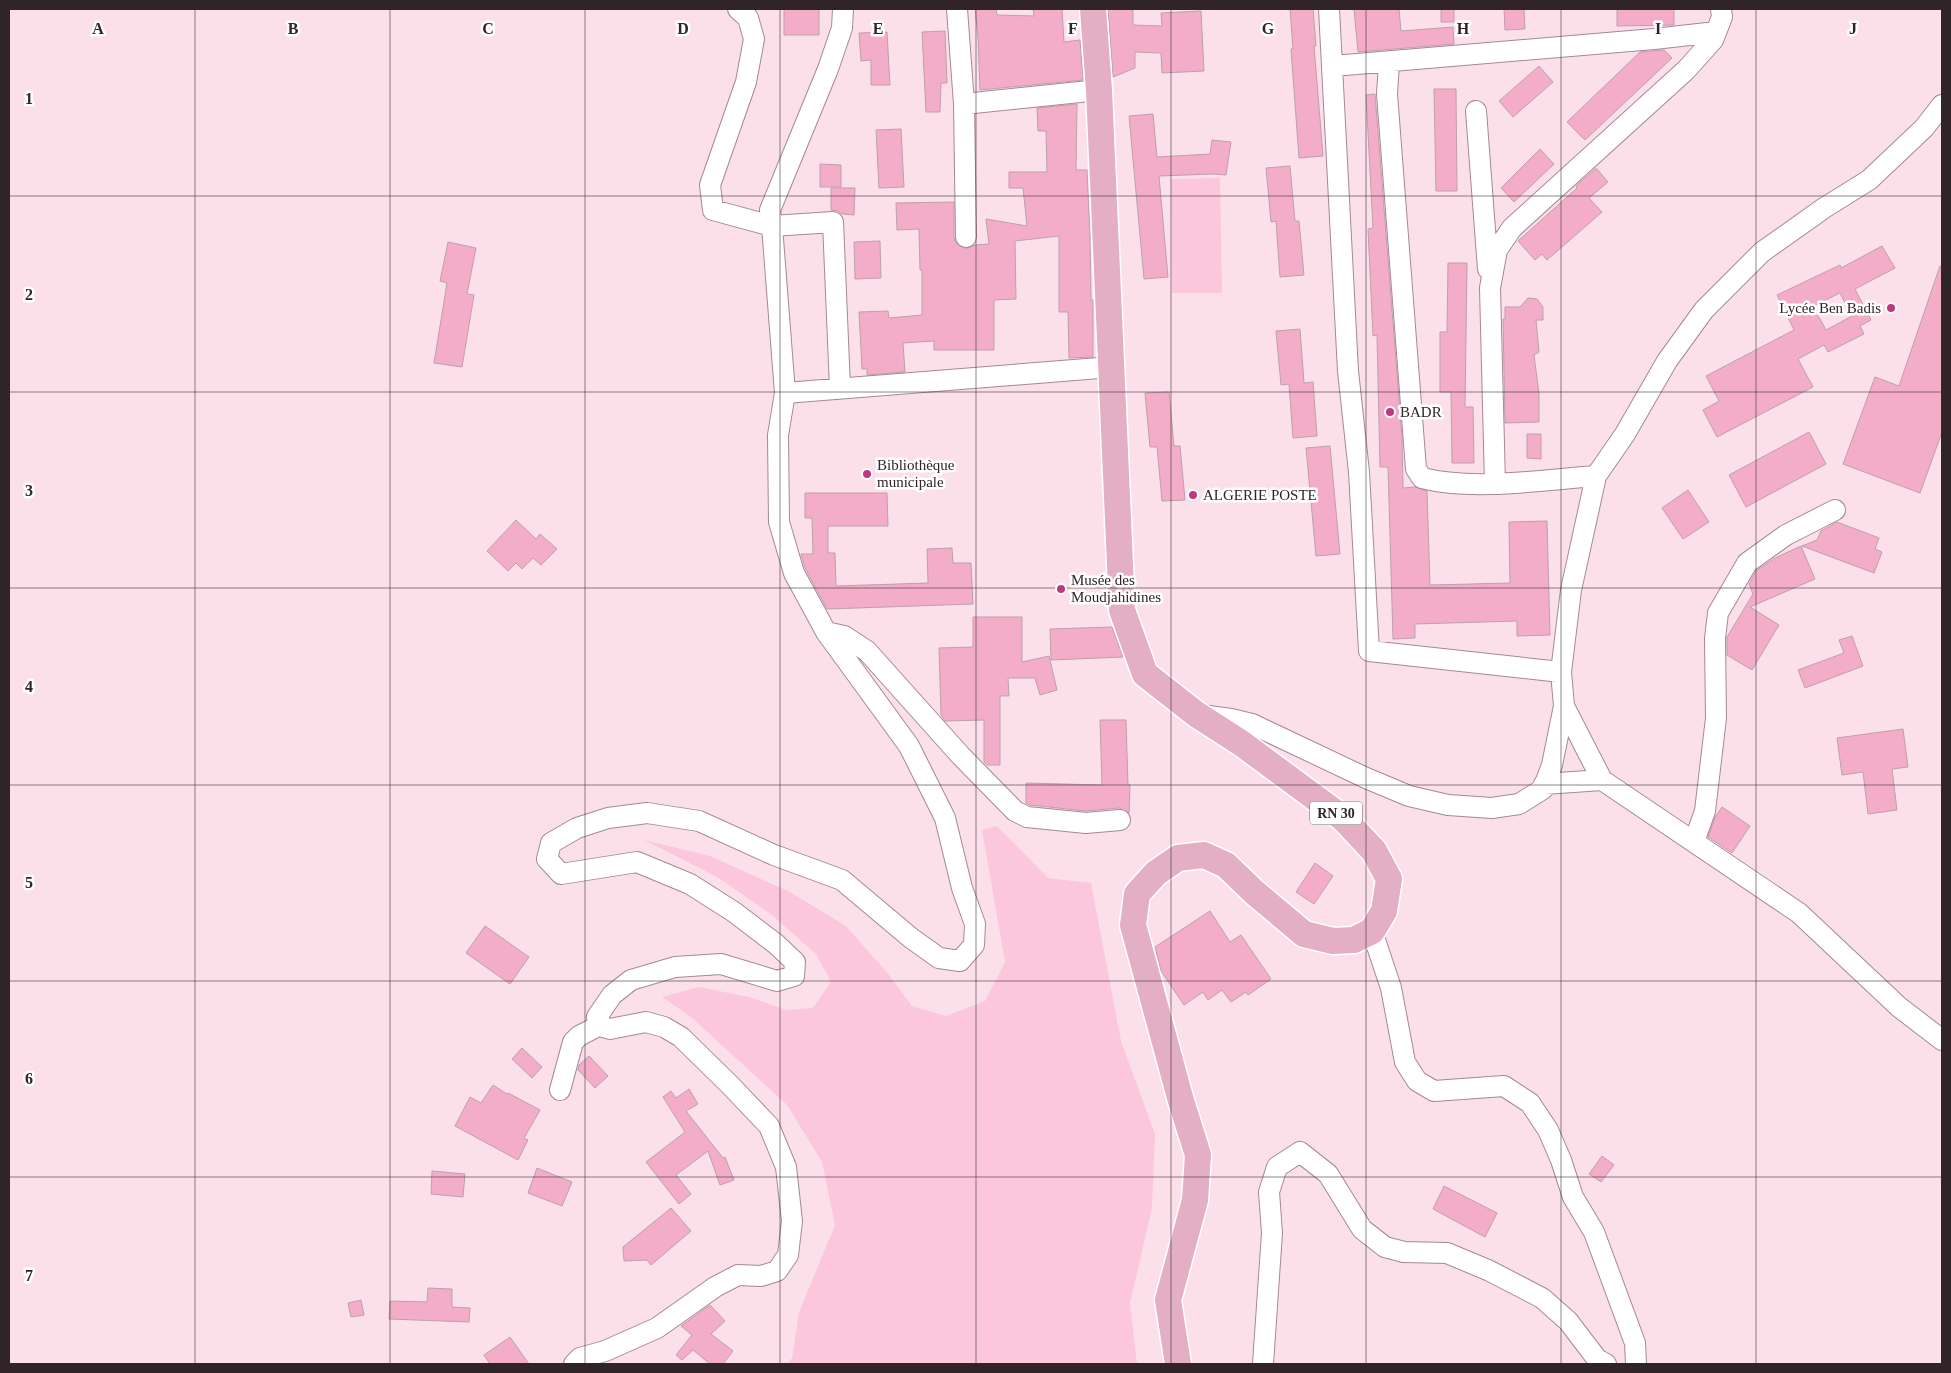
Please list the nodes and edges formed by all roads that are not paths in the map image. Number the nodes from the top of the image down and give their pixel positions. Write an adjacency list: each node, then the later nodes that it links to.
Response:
1 (738, 9): 14 (street)
2 (843, 9): 14 (street)
3 (957, 9): 11 (street)
4 (1093, 9): 10 (main road, RN 30)
5 (1329, 9): 9 (street)
6 (1721, 9): 7 (street)
7 (1716, 32): 8 (street); 16 (street)
8 (1390, 63): 9 (street); 21 (street)
9 (1332, 66): 24 (street)
10 (1099, 90): 11 (street); 17 (main road, RN 30)
11 (964, 104): 15 (street)
12 (1942, 105): 20 (street)
13 (1476, 111): 16 (street)
14 (772, 226): 18 (street); 19 (street)
15 (966, 237)
16 (1490, 288): 21 (street)
17 (1112, 367): 18 (street); 26 (main road, RN 30)
18 (840, 388): 19 (street)
19 (786, 393): 23 (street)
20 (1596, 476): 21 (street); 24 (street)
21 (1495, 484)
22 (1835, 510): 30 (street)
23 (826, 632): 29 (street); 32 (street)
24 (1561, 672): 25 (street)
25 (1564, 706): 27 (street); 28 (street)
26 (1196, 714): 28 (street); 31 (main road, RN 30)
27 (1602, 780): 28 (street); 30 (street)
28 (1544, 784)
29 (1120, 820)
30 (1694, 842): 33 (street)
31 (1372, 931): 36 (main road); 39 (street)
32 (600, 1025): 34 (street); 35 (street)
33 (1942, 1040)
34 (560, 1090)
35 (574, 1364)
36 (1178, 1364)
37 (1263, 1364): 38 (street)
38 (1606, 1364)
39 (1636, 1364)

